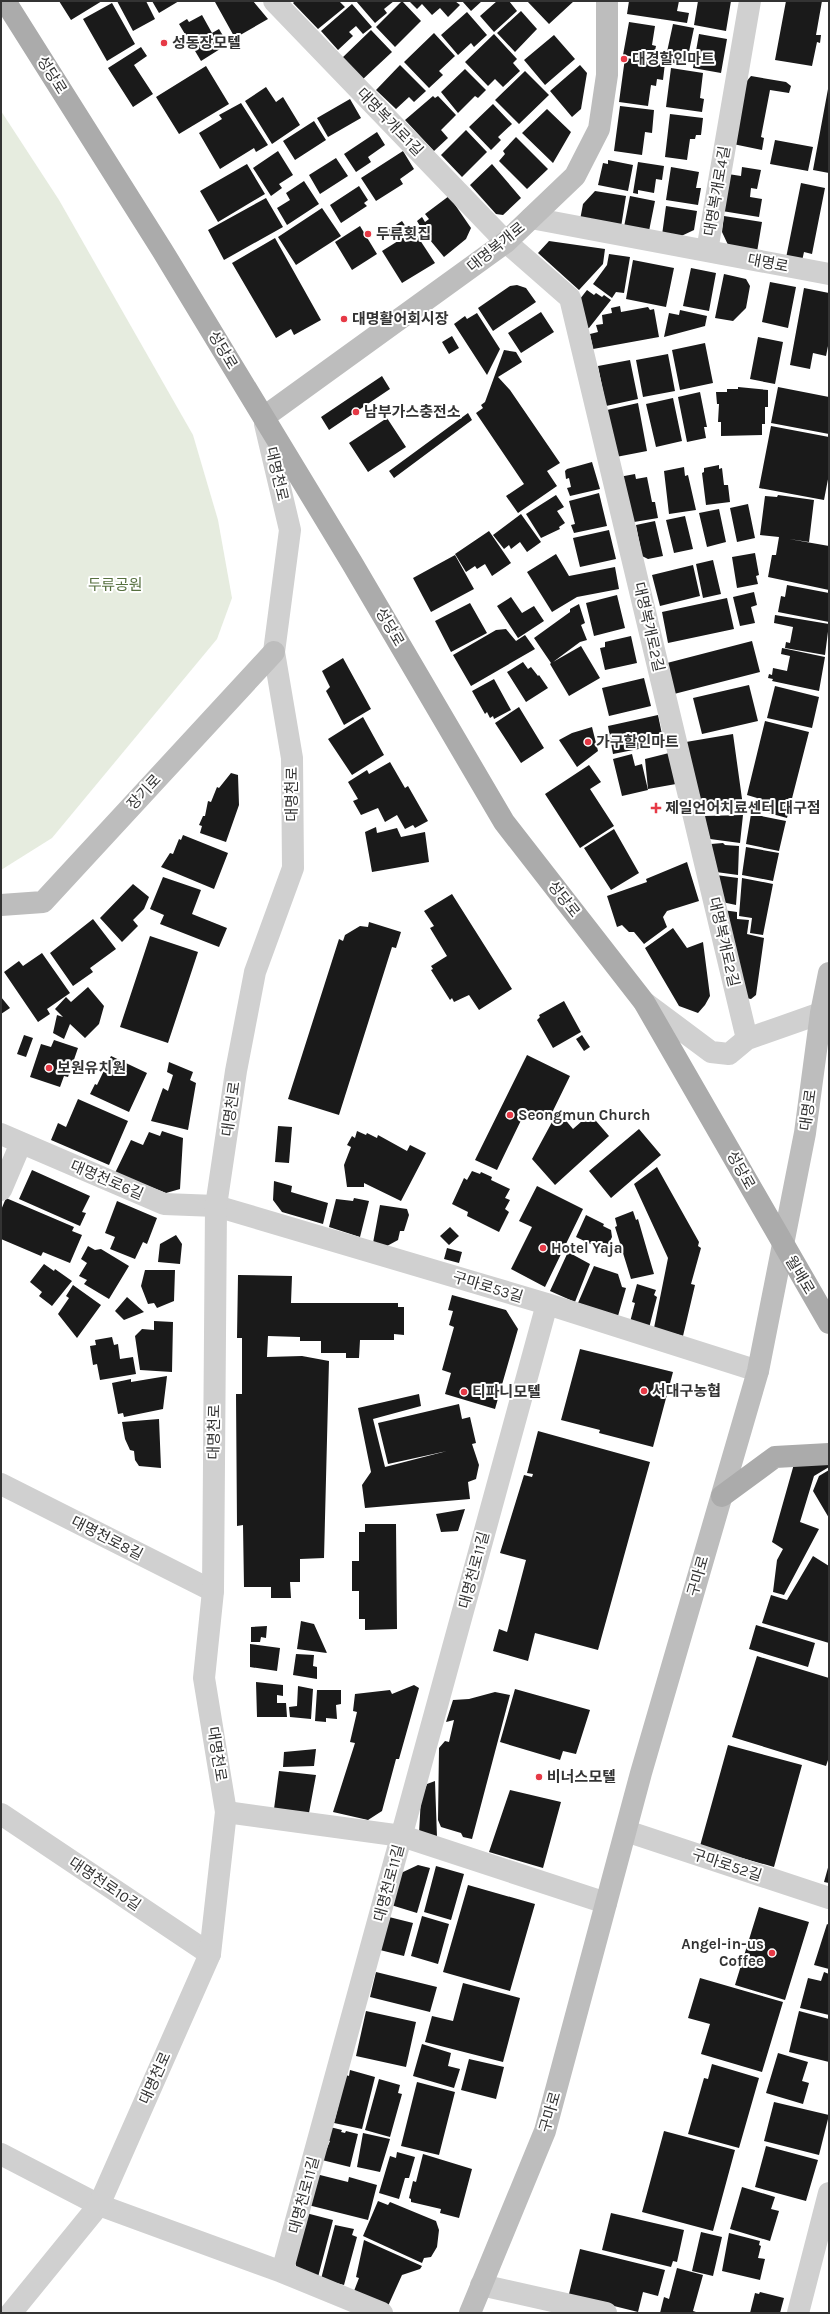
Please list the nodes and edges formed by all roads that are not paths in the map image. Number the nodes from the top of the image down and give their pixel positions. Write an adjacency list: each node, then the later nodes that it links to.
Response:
1 (5, 1): 9 (main road, 성당로)
2 (274, 1): 6 (street, 대명복개로1길)
3 (750, 1): 7 (street, 대명복개로4길)
4 (603, 5): 5 (main road, 대명복개로)
5 (531, 218): 6 (main road, 대명복개로); 7 (street, 대명복개로4길)
6 (506, 242): 9 (main road, 대명복개로); 15 (street, 대명복개로2길)
7 (707, 251): 8 (street, 대명로)
8 (829, 274)
9 (264, 417): 10 (street, 대명천로); 13 (main road, 성당로)
10 (274, 652): 11 (main road, 장기로); 19 (street, 대명천로)
11 (1, 905)
12 (829, 973): 14 (main road, 대명로)
13 (644, 1002): 15 (street); 20 (main road, 성당로)
14 (821, 1013): 15 (street); 20 (main road, 대명로)
15 (747, 1039)
16 (1, 1134): 17 (street, 대명천로6길)
17 (21, 1143): 18 (street); 19 (street, 대명천로6길)
18 (1, 1190)
19 (216, 1206): 21 (street, 구마로53길); 27 (street, 대명천로)
20 (783, 1246): 22 (main road, 월배로); 23 (main road, 구마로)
21 (547, 1304): 23 (street, 구마로53길); 31 (street, 대명천로11길)
22 (829, 1324)
23 (758, 1371): 26 (main road, 구마로)
24 (829, 1454): 26 (main road)
25 (1, 1484): 27 (street, 대명천로8길)
26 (722, 1496): 30 (main road, 구마로)
27 (213, 1591): 28 (street, 대명천로)
28 (226, 1812): 31 (street); 34 (street, 대명천로)
29 (1, 1814): 34 (street, 대명천로10길)
30 (626, 1831): 32 (street, 구마로52길); 33 (main road, 구마로)
31 (402, 1836): 33 (street); 38 (street, 대명천로11길)
32 (829, 1898)
33 (606, 1904): 39 (main road, 구마로)
34 (210, 1954): 37 (street, 대명천로)
35 (1, 2154): 37 (street)
36 (829, 2193): 44 (street)
37 (99, 2204): 38 (street); 40 (street, 대명천로)
38 (282, 2272): 41 (street)
39 (481, 2285): 42 (main road, 구마로); 43 (street)
40 (11, 2313)
41 (382, 2313)
42 (470, 2313)
43 (606, 2313)
44 (798, 2313)

